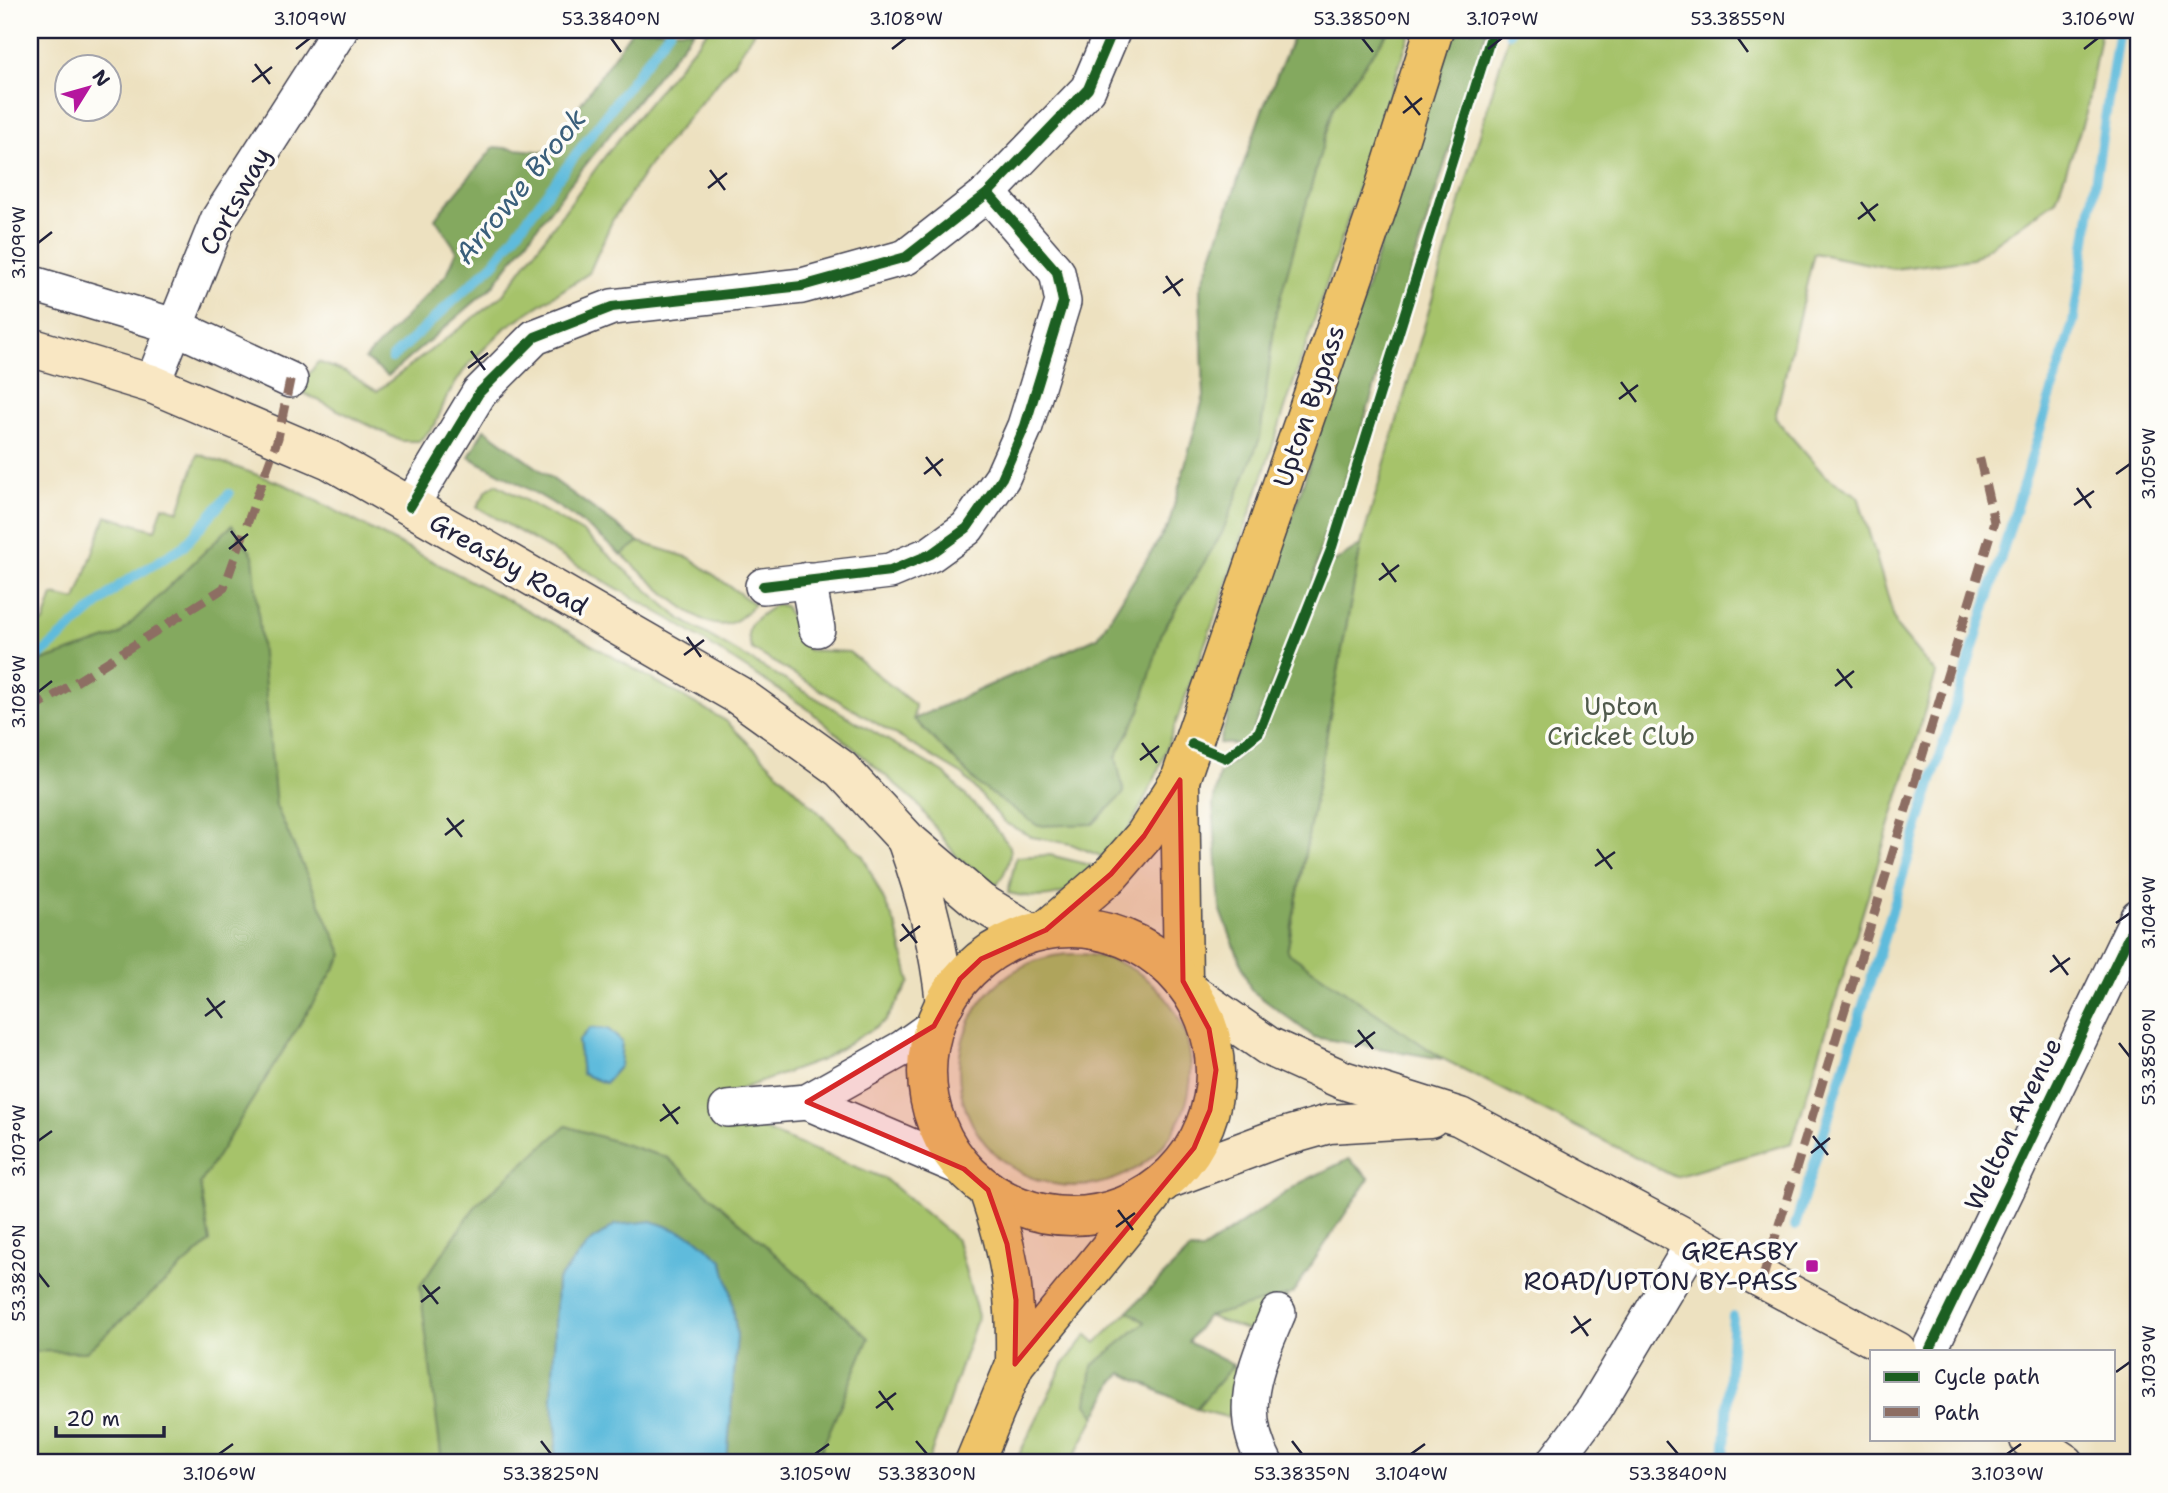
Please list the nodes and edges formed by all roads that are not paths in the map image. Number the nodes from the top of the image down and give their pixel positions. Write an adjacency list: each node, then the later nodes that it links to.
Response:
1 (340, 30): 6 (street, Cortsway)
2 (1113, 30): 4 (street)
3 (1434, 30): 14 (main road, Upton Bypass)
4 (988, 193): 10 (street); 11 (street)
5 (30, 284): 6 (street)
6 (174, 326): 8 (street); 9 (street, Cortsway)
7 (30, 347): 9 (main road, Greasby Road)
8 (290, 380)
9 (152, 384): 10 (main road, Greasby Road)
10 (410, 507): 15 (main road, Greasby Road)
11 (808, 580): 12 (street); 13 (street)
12 (763, 586)
13 (817, 629)
14 (1180, 780): 17 (main road, Upton Bypass); 18 (main road, Upton Bypass)
15 (906, 839): 17 (main road, Greasby Road); 19 (main road, Greasby Road)
16 (2138, 917): 28 (street, Welton Avenue)
17 (1039, 932): 18 (main road); 19 (main road)
18 (1187, 987): 22 (main road); 24 (main road)
19 (939, 1014): 20 (street); 23 (main road)
20 (807, 1102): 21 (street); 23 (street)
21 (727, 1109)
22 (1460, 1117): 24 (main road); 25 (main road)
23 (976, 1180): 24 (main road); 29 (main road)
24 (1164, 1183): 29 (main road)
25 (1694, 1242): 27 (main road); 33 (street)
26 (1278, 1313): 32 (street)
27 (1895, 1350)
28 (1929, 1350)
29 (1015, 1364): 31 (main road)
30 (2030, 1440): 34 (main road)
31 (974, 1463)
32 (1265, 1463)
33 (1554, 1463)
34 (2065, 1463)

